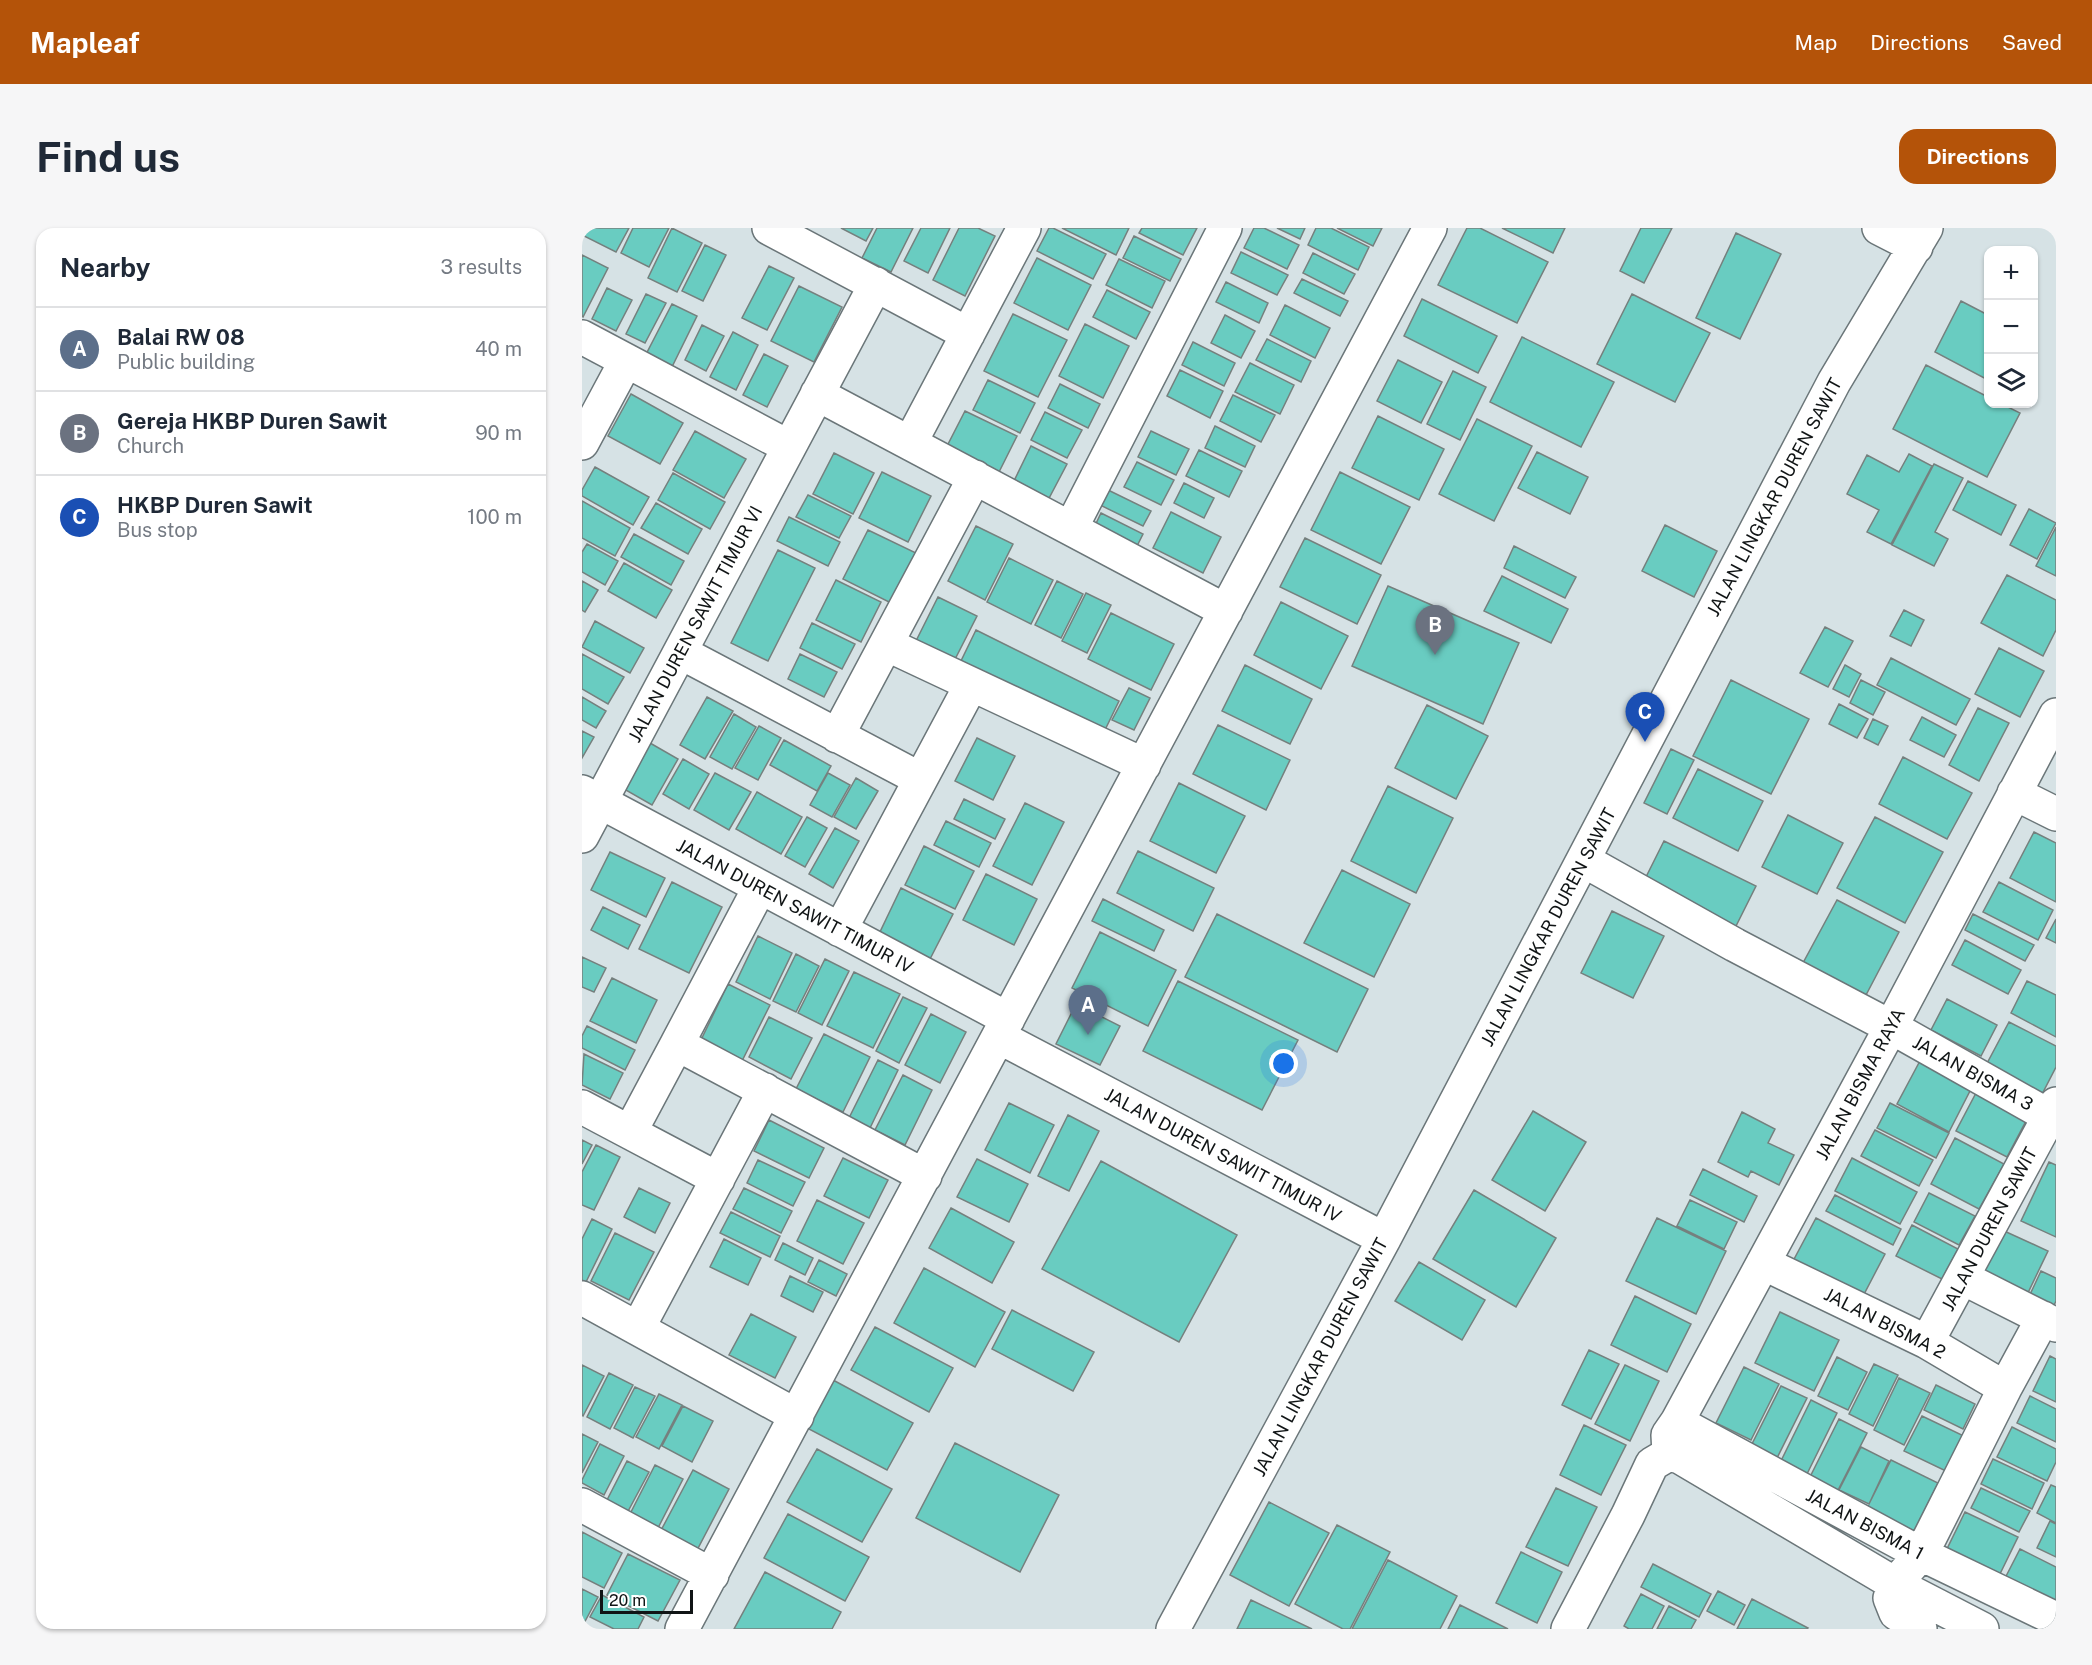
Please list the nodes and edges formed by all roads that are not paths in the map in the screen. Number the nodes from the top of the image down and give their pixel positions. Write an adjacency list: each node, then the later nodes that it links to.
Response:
1 (770, 228): 7 (street)
2 (1024, 228): 8 (street)
3 (1225, 228): 16 (street)
4 (1430, 228): 17 (street)
5 (1879, 228): 6 (street)
6 (1921, 237): 29 (street, JALAN LINGKAR DUREN SAWIT)
7 (876, 285): 8 (street); 11 (street, JALAN DUREN SAWIT TIMUR VI)
8 (968, 334): 13 (street)
9 (582, 337): 10 (street)
10 (626, 361): 12 (street); 14 (street)
11 (817, 394): 13 (street); 14 (street, JALAN DUREN SAWIT TIMUR VI)
12 (582, 443)
13 (910, 443): 15 (street)
14 (789, 447): 19 (street, JALAN DUREN SAWIT TIMUR VI)
15 (975, 477): 16 (street); 18 (street)
16 (1071, 528): 17 (street)
17 (1226, 611): 23 (street)
18 (886, 644): 20 (street); 22 (street)
19 (680, 652): 22 (street); 26 (street, JALAN DUREN SAWIT TIMUR VI)
20 (971, 684): 23 (street); 24 (street)
21 (2056, 715): 25 (street, JALAN BISMA RAYA)
22 (837, 736): 24 (street)
23 (1143, 765): 33 (street)
24 (920, 780): 31 (street)
25 (2014, 793): 27 (street); 32 (street, JALAN BISMA RAYA)
26 (591, 797): 28 (street, JALAN DUREN SAWIT TIMUR VI); 30 (street, JALAN DUREN SAWIT TIMUR IV)
27 (2056, 814)
28 (582, 836)
29 (1583, 860): 32 (street, JALAN BISMA 3); 41 (street, JALAN LINGKAR DUREN SAWIT)
30 (760, 887): 31 (street, JALAN DUREN SAWIT TIMUR IV); 34 (street)
31 (840, 930): 33 (street, JALAN DUREN SAWIT TIMUR IV)
32 (1891, 1027): 37 (street, JALAN BISMA 3); 42 (street, JALAN BISMA RAYA)
33 (1004, 1028): 39 (street); 41 (street, JALAN DUREN SAWIT TIMUR IV)
34 (677, 1044): 35 (street); 38 (street)
35 (765, 1090): 39 (street); 40 (street)
36 (582, 1107): 38 (street)
37 (2054, 1113): 43 (street, JALAN DUREN SAWIT)
38 (630, 1132): 40 (street)
39 (925, 1176): 49 (street)
40 (718, 1179): 46 (street)
41 (1384, 1239): 58 (street, JALAN LINGKAR DUREN SAWIT)
42 (1763, 1263): 47 (street, JALAN BISMA 2); 50 (street, JALAN BISMA RAYA)
43 (1963, 1278): 45 (street); 47 (street, JALAN DUREN SAWIT)
44 (582, 1298): 46 (street)
45 (2050, 1321): 48 (street)
46 (638, 1328): 49 (street)
47 (1928, 1342): 48 (street, JALAN BISMA 2)
48 (2004, 1388): 53 (street)
49 (797, 1416): 54 (street)
50 (1677, 1422): 51 (street, JALAN BISMA RAYA); 53 (street, JALAN BISMA 1)
51 (1668, 1454): 55 (street); 59 (street)
52 (582, 1505): 54 (street)
53 (1921, 1554): 55 (street); 56 (street, JALAN BISMA 1)
54 (712, 1575): 57 (street)
55 (1898, 1614): 60 (street)
56 (2056, 1619)
57 (682, 1629)
58 (1173, 1629)
59 (1568, 1629)
60 (1982, 1629)

